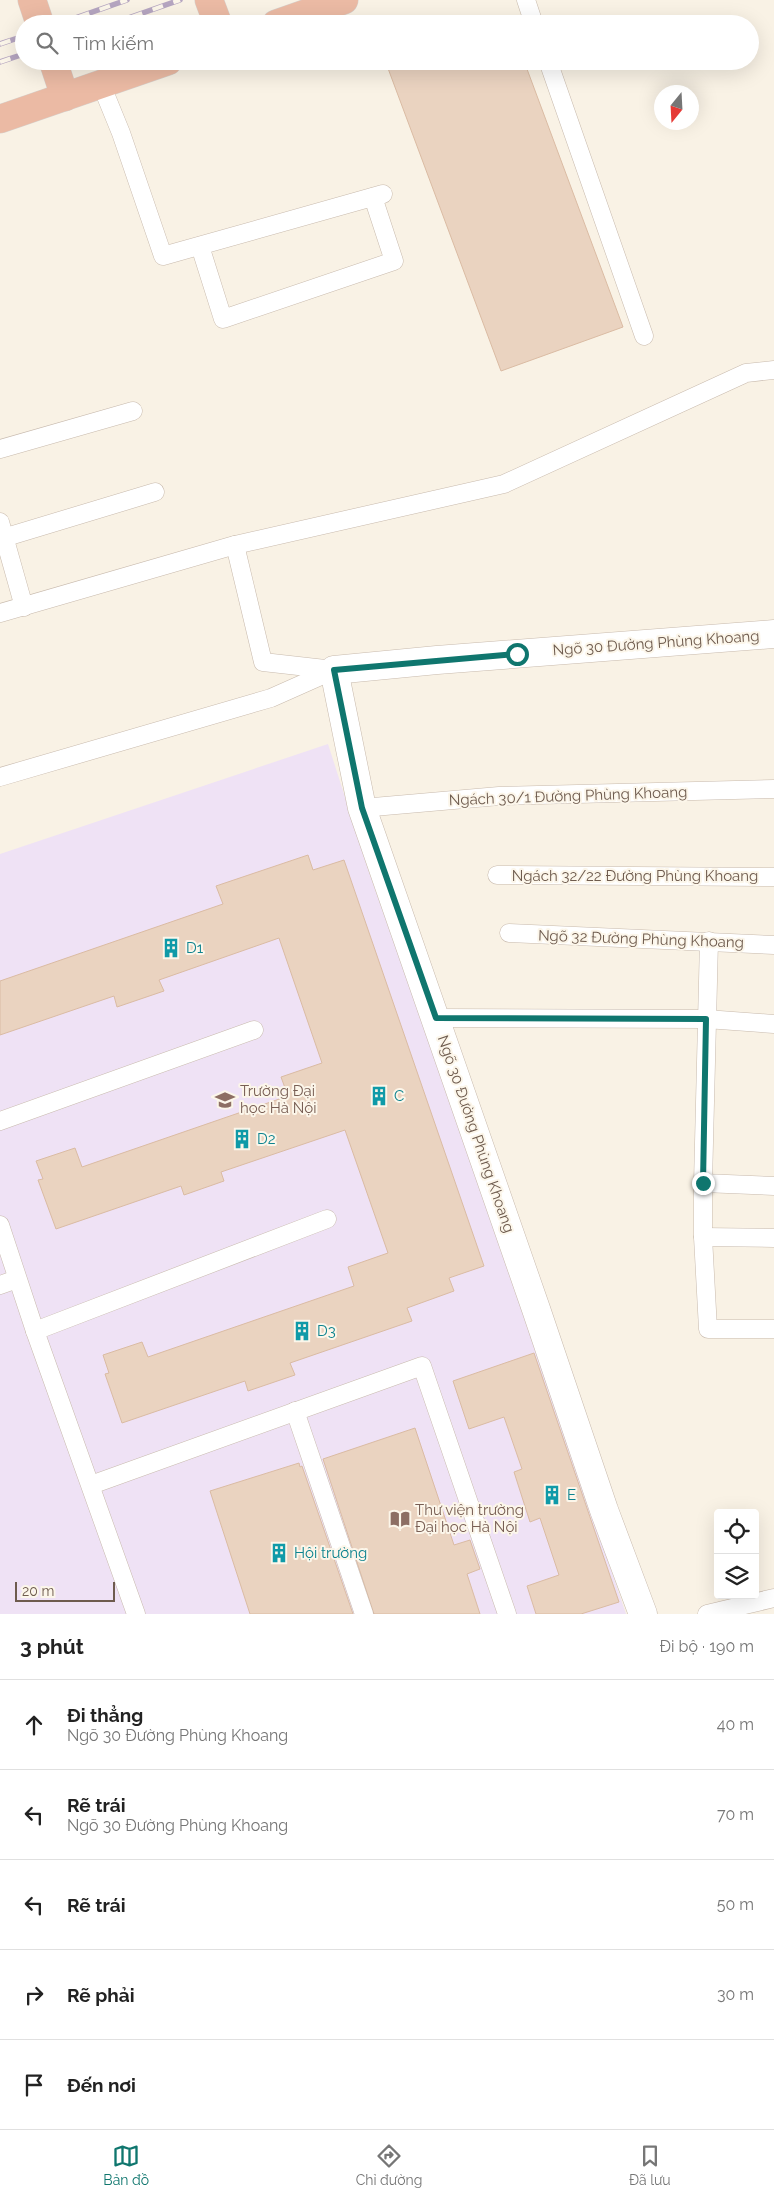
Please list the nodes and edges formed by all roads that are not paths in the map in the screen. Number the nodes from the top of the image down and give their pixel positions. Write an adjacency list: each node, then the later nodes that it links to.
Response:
1 (32, 0): 5 (highway)
2 (208, 0): 6 (highway)
3 (344, 0): 7 (highway)
4 (526, 0): 8 (lane)
5 (37, 15)
6 (214, 15)
7 (302, 15)
8 (531, 15)
9 (56, 70): 13 (highway)
10 (142, 70): 12 (highway)
11 (551, 70): 16 (lane)
12 (101, 84): 13 (highway); 15 (lane)
13 (65, 97): 14 (highway)
14 (0, 119)
15 (200, 246): 15 (lane)
16 (644, 336)
17 (774, 370): 23 (lane)
18 (133, 411): 19 (lane)
19 (0, 449)
20 (155, 492): 22 (lane)
21 (0, 522): 22 (lane)
22 (3, 539): 24 (lane)
23 (235, 545): 24 (lane); 27 (lane)
24 (24, 606): 25 (lane)
25 (0, 613)
26 (774, 634): 27 (street, Ngõ 30 Đường Phùng Khoang)
27 (334, 670): 28 (lane); 30 (street, Ngõ 30 Đường Phùng Khoang)
28 (0, 777)
29 (774, 789): 30 (lane, Ngách 30/1 Đường Phùng Khoang)
30 (362, 808): 36 (street, Ngõ 30 Đường Phùng Khoang)
31 (496, 875): 32 (lane, Ngách 32/22 Đường Phùng Khoang)
32 (774, 877)
33 (509, 933): 34 (lane, Ngõ 32 Đường Phùng Khoang)
34 (709, 941): 35 (lane, Ngõ 32 Đường Phùng Khoang); 37 (lane)
35 (774, 945)
36 (436, 1018): 37 (lane); 57 (street, Ngõ 30 Đường Phùng Khoang)
37 (706, 1019): 38 (lane); 41 (lane)
38 (774, 1024)
39 (254, 1030): 40 (lane)
40 (0, 1121)
41 (703, 1183): 42 (lane); 45 (lane)
42 (774, 1186)
43 (326, 1219): 50 (lane)
44 (0, 1225): 47 (lane)
45 (703, 1237): 46 (lane); 49 (lane)
46 (774, 1238)
47 (17, 1279): 48 (lane); 50 (lane)
48 (0, 1285)
49 (774, 1329)
50 (35, 1331): 52 (lane)
51 (295, 1411): 52 (lane); 55 (lane); 56 (lane)
52 (91, 1485): 54 (lane)
53 (774, 1598): 58 (lane)
54 (136, 1614)
55 (364, 1614)
56 (507, 1614)
57 (643, 1614)
58 (707, 1614)

